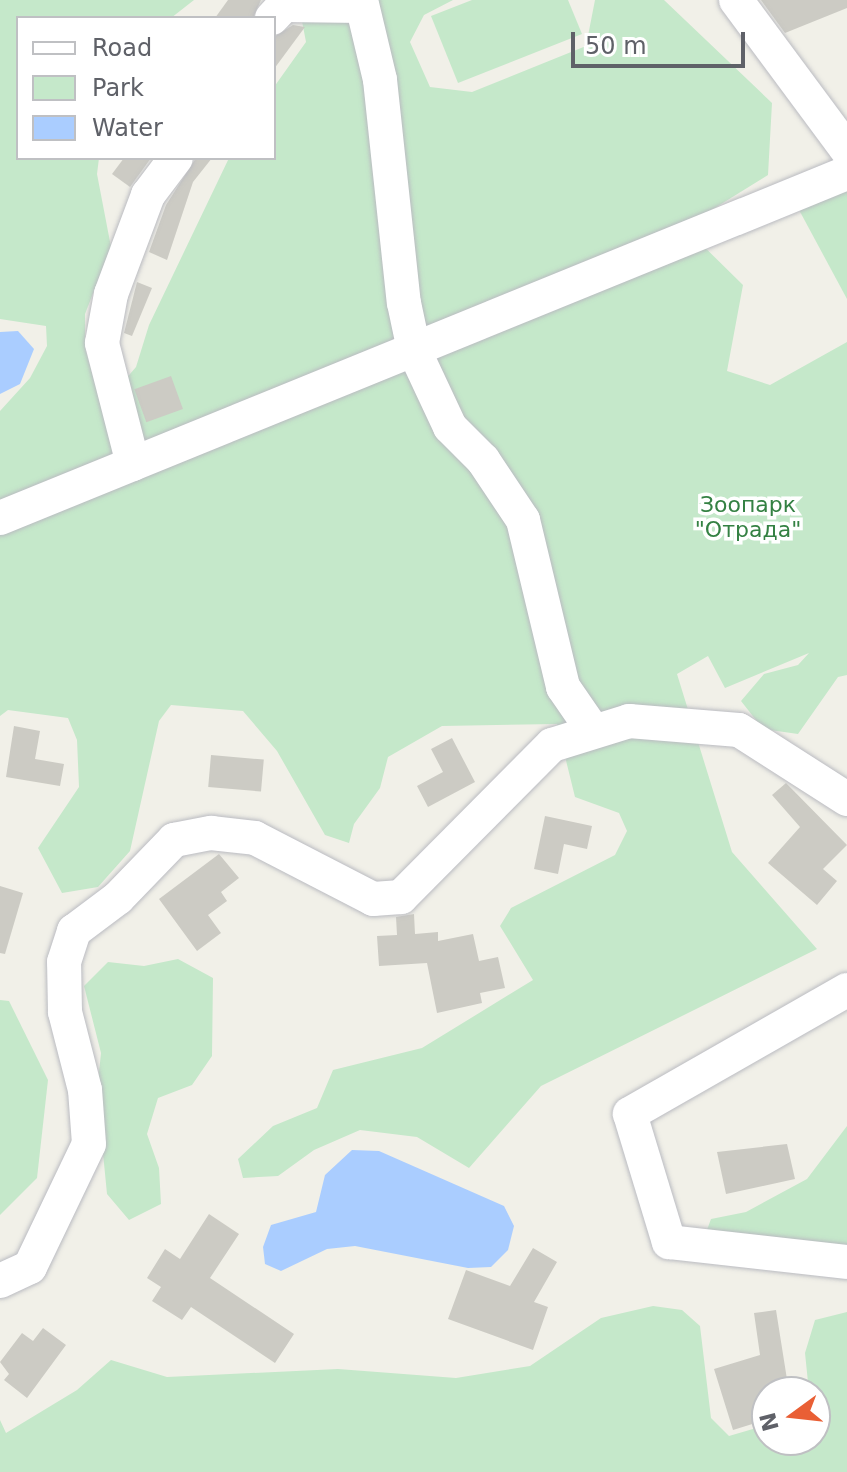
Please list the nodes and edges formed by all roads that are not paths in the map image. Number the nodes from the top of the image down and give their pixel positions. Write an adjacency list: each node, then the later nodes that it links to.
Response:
1 (736, 0): 4 (lane)
2 (361, 3): 3 (lane); 7 (lane)
3 (274, 16)
4 (847, 150)
5 (174, 160): 8 (lane)
6 (847, 173): 7 (lane)
7 (414, 350): 8 (lane); 10 (lane)
8 (133, 464): 9 (lane)
9 (0, 518)
10 (592, 729): 11 (lane); 14 (lane)
11 (847, 799)
12 (847, 990): 13 (lane)
13 (847, 1262)
14 (0, 1281)

